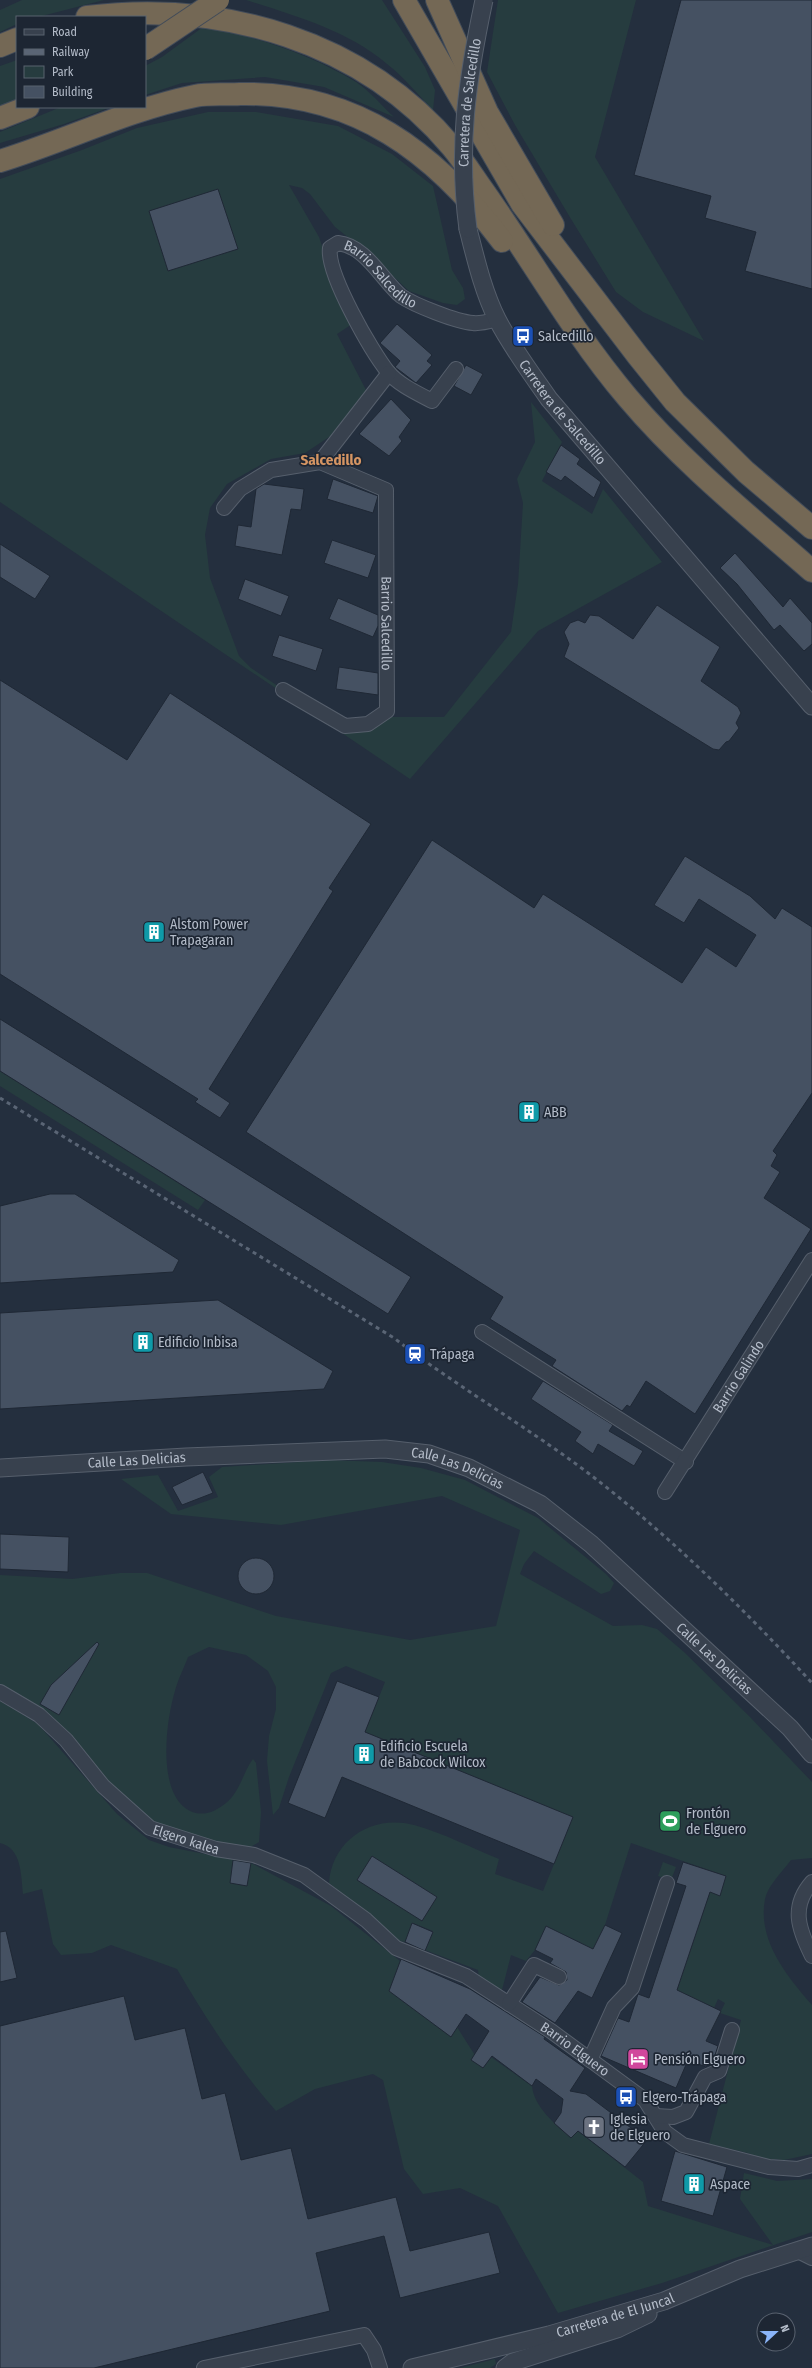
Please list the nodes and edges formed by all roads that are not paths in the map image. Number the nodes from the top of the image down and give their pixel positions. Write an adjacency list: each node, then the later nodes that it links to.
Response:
1 (218, 0): 8 (highway, bridge)
2 (404, 0): 13 (highway)
3 (437, 0): 13 (highway)
4 (484, 0): 14 (street, Carretera de Salcedillo, bridge)
5 (93, 16): 12 (highway)
6 (16, 39): 7 (highway)
7 (0, 46)
8 (146, 48)
9 (25, 108): 10 (highway)
10 (0, 118)
11 (0, 161): 12 (highway)
12 (566, 316): 20 (highway)
13 (609, 318): 19 (highway)
14 (497, 319): 16 (street, Barrio Salcedillo); 22 (street, Carretera de Salcedillo)
15 (456, 369): 16 (street, Barrio Salcedillo)
16 (389, 373): 17 (street)
17 (320, 462): 18 (street); 21 (street, Barrio Salcedillo)
18 (224, 508)
19 (812, 528)
20 (812, 571)
21 (283, 690)
22 (812, 706)
23 (812, 1260): 25 (street, Barrio Galindo)
24 (482, 1332): 25 (street)
25 (686, 1462): 27 (street, Barrio Galindo)
26 (0, 1468): 29 (street, Calle Las Delicias)
27 (665, 1492)
28 (0, 1692): 32 (street, Elgero kalea)
29 (812, 1754)
30 (812, 1882): 33 (street)
31 (667, 1883): 37 (street)
32 (396, 1948): 35 (street, Barrio Elguero)
33 (812, 1956)
34 (559, 1977): 35 (street)
35 (509, 2004): 37 (street, Barrio Elguero)
36 (732, 2030): 38 (street)
37 (590, 2060): 38 (street, Barrio Elguero)
38 (656, 2116): 39 (street, Barrio Elguero)
39 (812, 2165)
40 (807, 2252): 41 (street, Carretera de El Juncal)
41 (664, 2301): 44 (street, Carretera de El Juncal); 45 (street)
42 (204, 2368): 43 (street)
43 (380, 2368)
44 (412, 2368)
45 (505, 2368)

